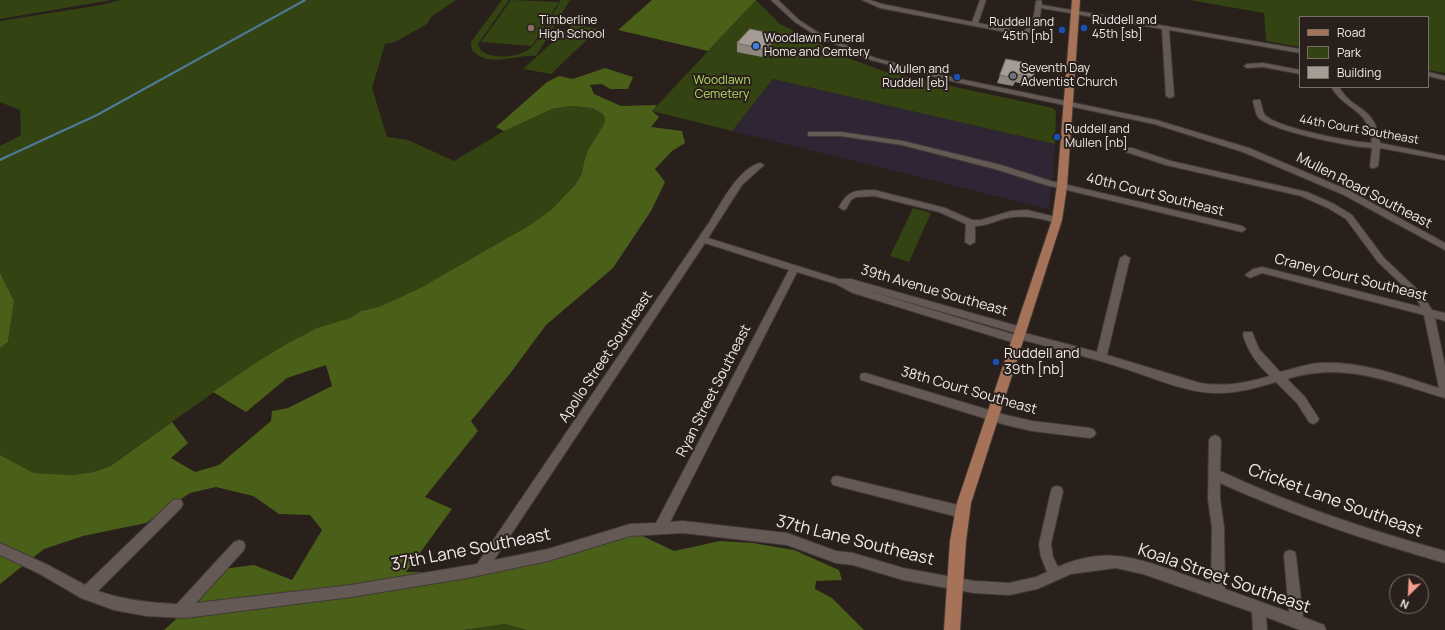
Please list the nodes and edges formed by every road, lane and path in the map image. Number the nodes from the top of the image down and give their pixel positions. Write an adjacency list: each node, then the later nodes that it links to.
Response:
1 (768, 0): 15 (street, Mullen Road Southeast)
2 (774, 0): 15 (street, Mullen Road Southeast)
3 (865, 0): 8 (street)
4 (983, 0): 8 (street)
5 (1076, 0): 7 (main road)
6 (1038, 3): 7 (street); 8 (street)
7 (1074, 11): 9 (street); 19 (main road)
8 (974, 24)
9 (1165, 27): 10 (street); 17 (street)
10 (1299, 52)
11 (1247, 66): 12 (street)
12 (1299, 72)
13 (1429, 74): 14 (street)
14 (1445, 78)
15 (955, 80): 19 (street, Mullen Road Southeast)
16 (1335, 88): 22 (street)
17 (1170, 96)
18 (1257, 102): 22 (street, 44th Court Southeast)
19 (1068, 104): 20 (street, Mullen Road Southeast); 27 (main road)
20 (1156, 122): 33 (street, Mullen Road Southeast); 35 (street, Mullen Road Southeast)
21 (810, 134): 27 (street, 40th Court Southeast)
22 (1376, 146): 24 (street, 44th Court Southeast); 26 (street)
23 (1129, 150): 39 (street)
24 (1445, 158)
25 (760, 165): 32 (street, Apollo Street Southeast)
26 (1374, 166)
27 (1062, 186): 29 (main road); 31 (street, 40th Court Southeast)
28 (843, 207): 30 (street)
29 (1058, 220): 30 (street); 41 (main road)
30 (970, 223): 34 (street)
31 (1242, 229)
32 (702, 239): 37 (street, 39th Avenue Southeast); 61 (street, Apollo Street Southeast)
33 (1445, 241)
34 (970, 242)
35 (1445, 247)
36 (1125, 258): 43 (street)
37 (795, 267): 41 (street, 39th Avenue Southeast); 56 (street, Ryan Street Southeast)
38 (1250, 275): 39 (street, Craney Court Southeast)
39 (1429, 313): 40 (street, Craney Court Southeast); 46 (street)
40 (1445, 317)
41 (1020, 335): 43 (street, 39th Avenue Southeast); 47 (main road)
42 (1248, 335): 45 (street)
43 (1101, 357): 45 (street, 39th Avenue Southeast)
44 (864, 377): 47 (street, 38th Court Southeast)
45 (1279, 378): 46 (street); 48 (street)
46 (1445, 393)
47 (992, 416): 49 (street, 38th Court Southeast); 55 (main road)
48 (1313, 419)
49 (1090, 433)
50 (1215, 440): 51 (street)
51 (1214, 474): 60 (street, Cricket Lane Southeast); 65 (street)
52 (837, 482): 55 (street)
53 (1057, 491): 62 (street)
54 (177, 504): 64 (street)
55 (962, 512): 63 (main road)
56 (660, 528): 61 (street, 37th Lane Southeast); 63 (street, 37th Lane Southeast)
57 (239, 546): 67 (street)
58 (0, 549): 64 (street, 37th Lane Southeast)
59 (1290, 556): 68 (street)
60 (1445, 557)
61 (480, 569): 67 (street, 37th Lane Southeast)
62 (1055, 574): 63 (street, Koala Street Southeast); 65 (street, Koala Street Southeast)
63 (954, 584): 69 (main road)
64 (86, 593): 67 (street, 37th Lane Southeast)
65 (1218, 593): 66 (street, Koala Street Southeast)
66 (1259, 607): 68 (street, Koala Street Southeast); 70 (street)
67 (181, 610)
68 (1297, 622): 71 (street, Koala Street Southeast)
69 (952, 630)
70 (1260, 630)
71 (1319, 630)

